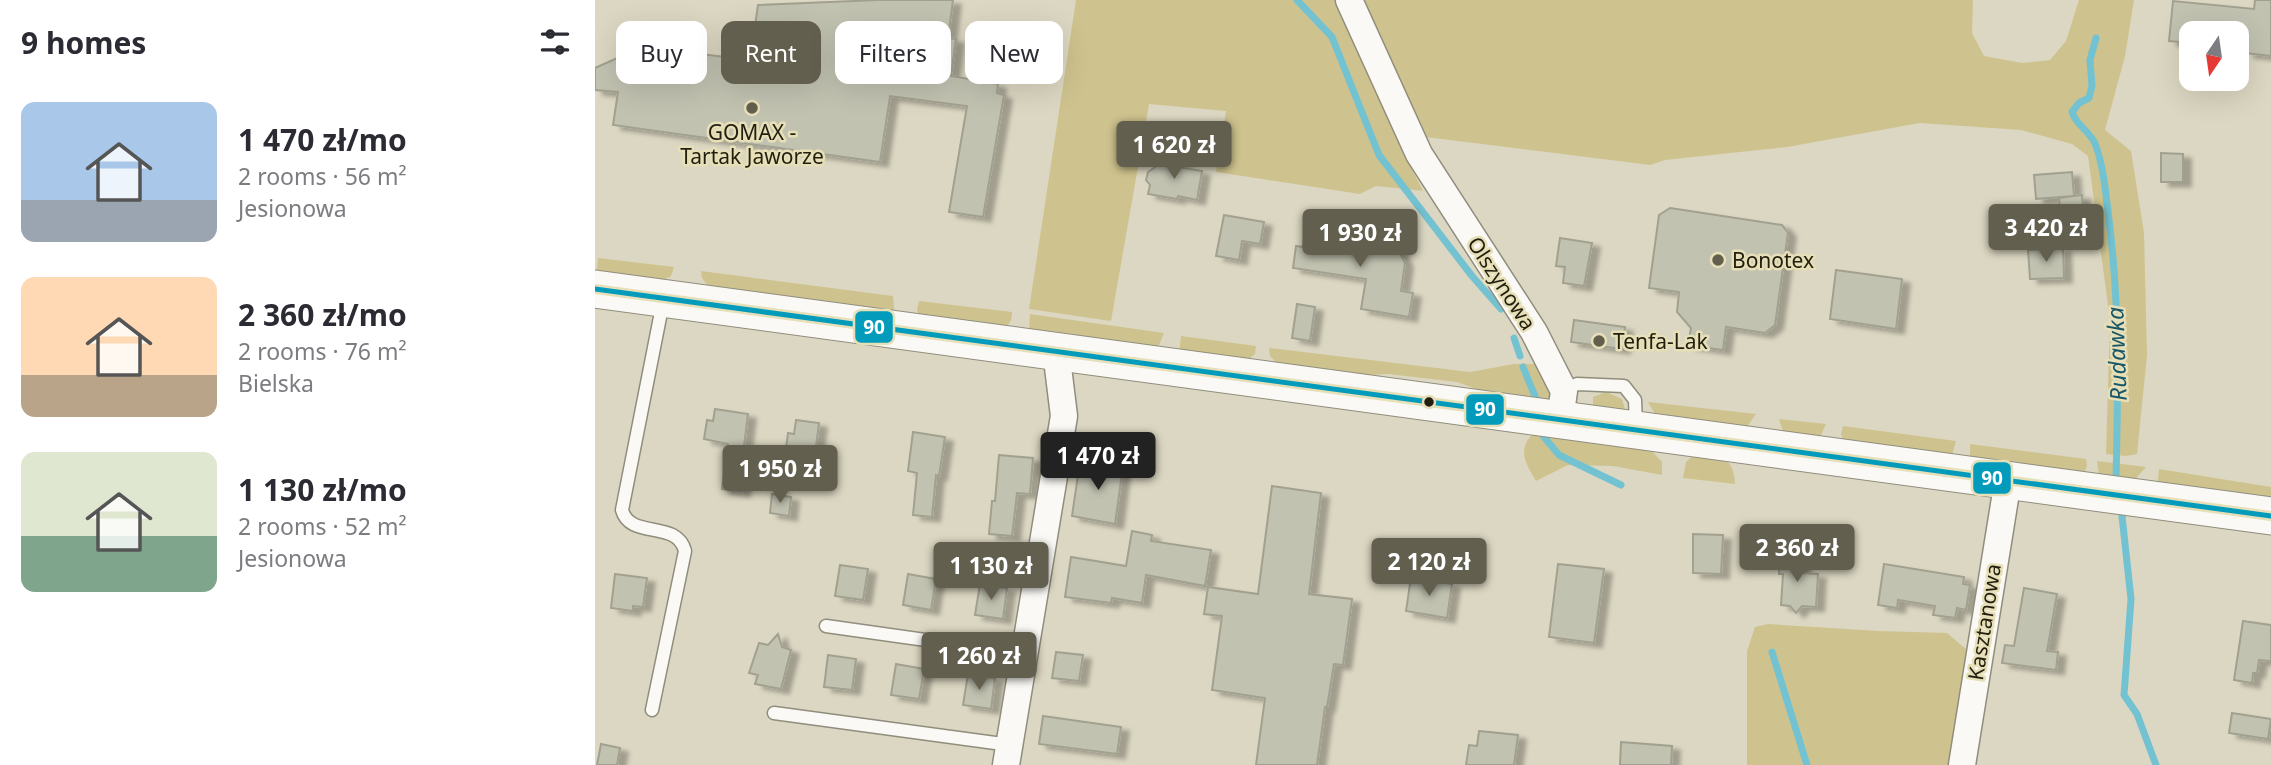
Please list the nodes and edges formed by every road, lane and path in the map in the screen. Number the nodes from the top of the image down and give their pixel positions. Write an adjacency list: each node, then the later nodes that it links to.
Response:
1 (1349, 0): 5 (street, Olszynowa)
2 (595, 289): 3 (main road)
3 (664, 299): 4 (main road); 10 (lane)
4 (1056, 351): 5 (main road); 9 (street)
5 (1562, 405): 6 (main road)
6 (2008, 480): 7 (main road); 13 (street, Kasztanowa)
7 (2271, 516)
8 (826, 626): 9 (lane)
9 (1025, 654): 12 (street)
10 (652, 710)
11 (774, 713): 12 (lane)
12 (1009, 760)
13 (1962, 765)

